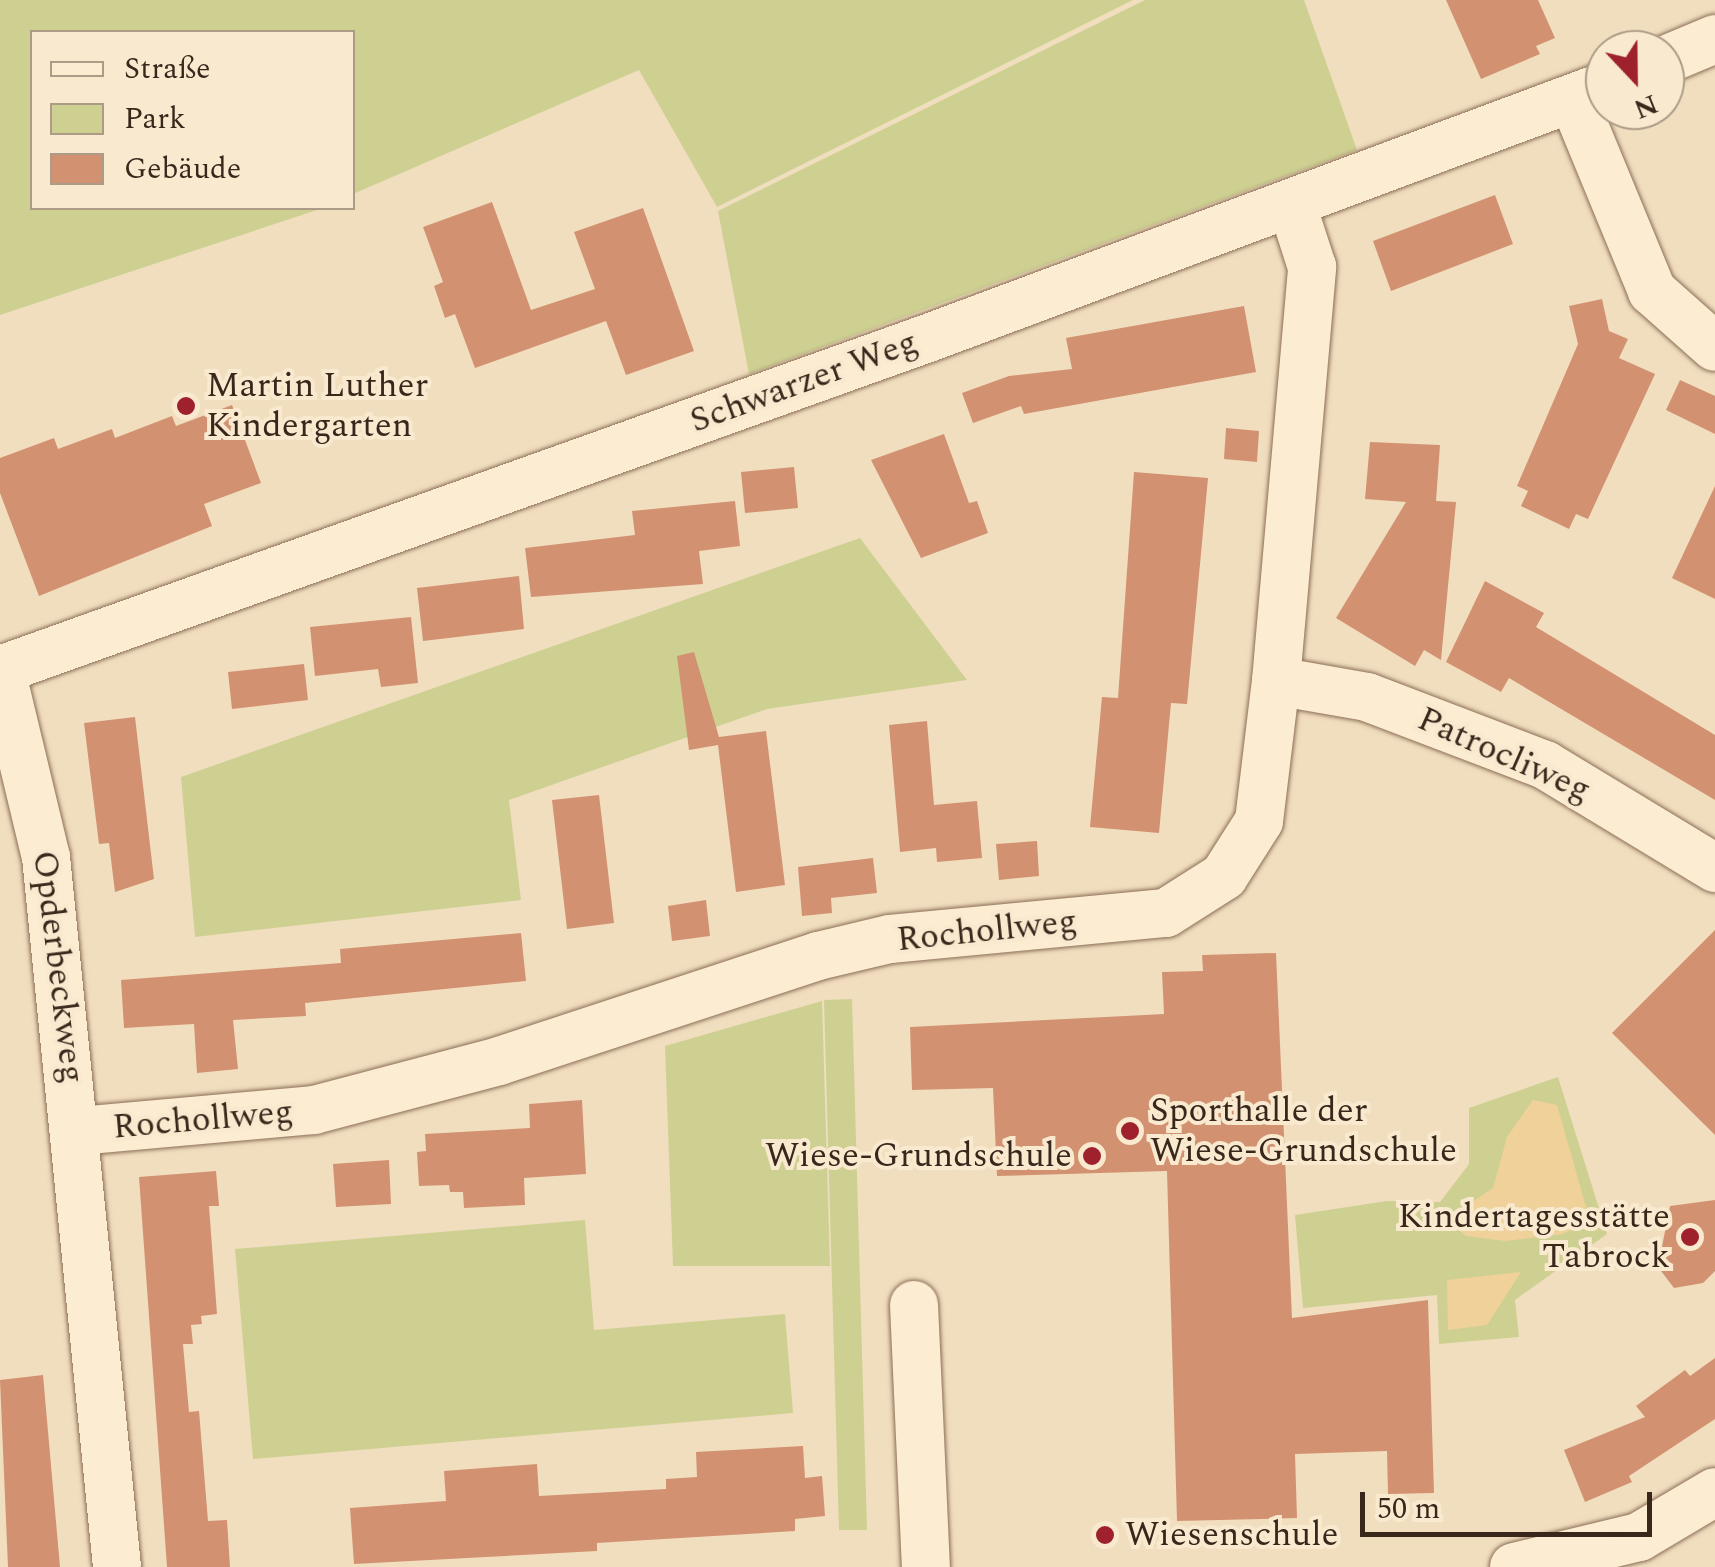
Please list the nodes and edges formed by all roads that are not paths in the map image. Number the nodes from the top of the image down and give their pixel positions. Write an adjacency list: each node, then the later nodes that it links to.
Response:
1 (1715, 39): 2 (street)
2 (1685, 52)
3 (1585, 94): 5 (street, Schwarzer Weg)
4 (1601, 130): 6 (street)
5 (1292, 205): 7 (street, Schwarzer Weg); 8 (street, Rochollweg)
6 (1715, 348)
7 (0, 670): 10 (street, Opderbeckweg)
8 (1276, 681): 9 (street, Patrocliweg); 10 (street, Rochollweg)
9 (1715, 868)
10 (78, 1132): 13 (street, Opderbeckweg)
11 (914, 1305): 14 (street)
12 (1715, 1492): 15 (street)
13 (117, 1567)
14 (926, 1567)
15 (1514, 1567)

